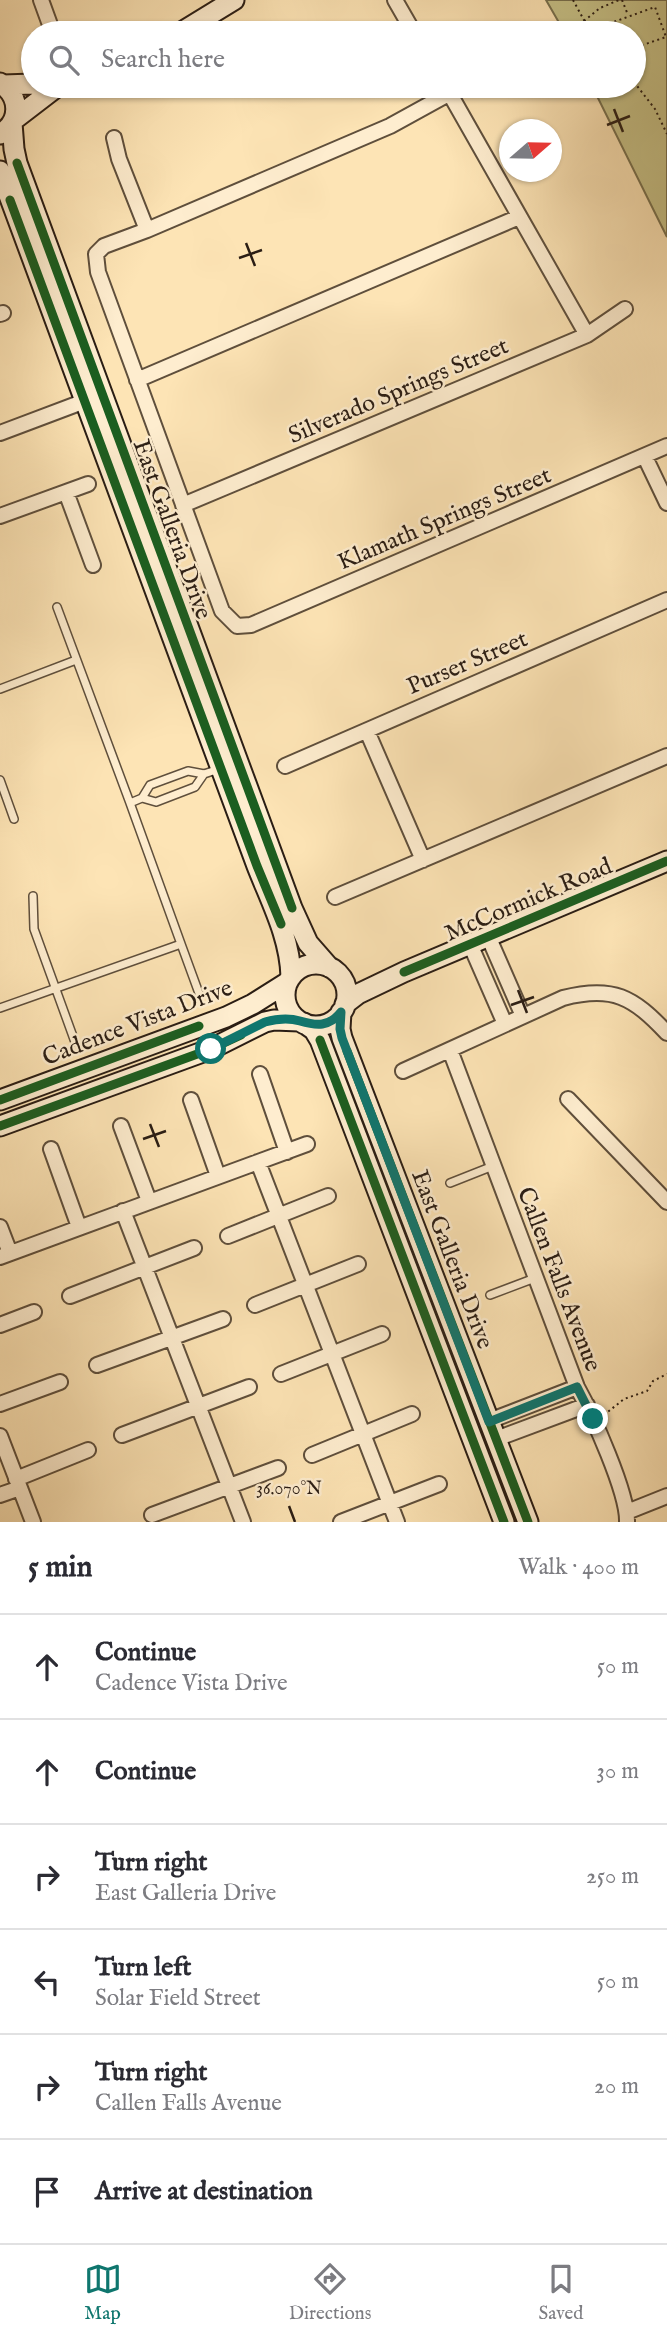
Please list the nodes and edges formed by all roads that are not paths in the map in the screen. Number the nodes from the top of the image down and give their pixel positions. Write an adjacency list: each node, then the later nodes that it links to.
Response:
1 (42, 0): 4 (street)
2 (234, 0): 5 (main road)
3 (395, 0): 6 (street)
4 (49, 21)
5 (200, 21)
6 (407, 21)
7 (1, 84): 8 (main road); 12 (main road, East Galleria Drive)
8 (21, 84)
9 (43, 98): 12 (main road)
10 (434, 98): 16 (street)
11 (453, 98): 15 (street)
12 (9, 126): 49 (main road, East Galleria Drive)
13 (114, 138): 16 (street)
14 (0, 172): 20 (main road, East Galleria Drive)
15 (519, 217): 18 (street); 19 (street)
16 (148, 230): 19 (street)
17 (625, 309): 18 (street, Silverado Springs Street)
18 (587, 335): 27 (street, Silverado Springs Street)
19 (137, 380): 27 (street)
20 (85, 401): 21 (street); 37 (main road, East Galleria Drive)
21 (0, 433)
22 (667, 446): 23 (street, Klamath Springs Street)
23 (645, 457): 26 (street); 27 (street, Klamath Springs Street)
24 (88, 484): 25 (street)
25 (66, 492): 28 (street); 29 (street)
26 (667, 503)
27 (183, 505)
28 (0, 516)
29 (93, 565)
30 (667, 600): 34 (street, Purser Street)
31 (57, 607): 32 (lane)
32 (76, 660): 33 (lane); 40 (lane)
33 (0, 689)
34 (367, 731): 36 (street, Purser Street); 42 (street)
35 (667, 756): 42 (street)
36 (285, 766)
37 (212, 771): 39 (lane); 39 (lane); 51 (main road, East Galleria Drive)
38 (0, 780): 41 (lane)
39 (142, 799): 40 (lane)
40 (131, 803): 47 (lane)
41 (14, 818)
42 (423, 860): 45 (street)
43 (667, 862): 46 (main road, McCormick Road)
44 (33, 896): 53 (lane)
45 (335, 897)
46 (488, 936): 48 (main road, McCormick Road); 52 (street)
47 (181, 944): 53 (lane); 55 (lane)
48 (470, 944): 50 (main road, McCormick Road); 54 (street)
49 (331, 969): 50 (main road, McCormick Road); 51 (main road); 57 (main road)
50 (404, 972): 57 (main road, McCormick Road)
51 (289, 980): 59 (main road); 67 (main road, Cadence Vista Drive)
52 (509, 983): 54 (lane); 58 (street)
53 (55, 989): 56 (lane); 62 (lane)
54 (490, 991): 60 (street)
55 (200, 996)
56 (0, 1008)
57 (343, 1008): 59 (main road); 112 (main road, East Galleria Drive)
58 (523, 1016): 60 (street); 61 (street)
59 (302, 1022): 69 (main road, Cadence Vista Drive); 131 (main road, East Galleria Drive)
60 (505, 1024): 63 (street)
61 (667, 1032)
62 (75, 1042)
63 (450, 1050): 64 (street); 75 (street, Callen Falls Avenue)
64 (403, 1071)
65 (260, 1074): 73 (street)
66 (568, 1099): 80 (street)
67 (0, 1100)
68 (191, 1100): 76 (street)
69 (0, 1126)
70 (121, 1126): 79 (street)
71 (307, 1144): 73 (street)
72 (51, 1149): 84 (street)
73 (287, 1152): 74 (street)
74 (258, 1162): 76 (street); 82 (street)
75 (493, 1166): 77 (lane); 90 (street, Callen Falls Avenue)
76 (218, 1176): 79 (street)
77 (450, 1183)
78 (328, 1196): 82 (street)
79 (149, 1201): 81 (street)
80 (667, 1202)
81 (123, 1211): 84 (street); 89 (street)
82 (278, 1216): 85 (street); 91 (street)
83 (0, 1227): 87 (street)
84 (79, 1227): 87 (street)
85 (228, 1236)
86 (194, 1248): 89 (street)
87 (5, 1255)
88 (358, 1265): 91 (street)
89 (145, 1267): 93 (street); 99 (street)
90 (535, 1278): 92 (lane); 105 (street, Callen Falls Avenue)
91 (305, 1285): 94 (street); 100 (street)
92 (490, 1295)
93 (70, 1296)
94 (255, 1305)
95 (34, 1312): 97 (street)
96 (223, 1319): 99 (street)
97 (0, 1325)
98 (382, 1334): 100 (street)
99 (172, 1338): 101 (street); 109 (street)
100 (332, 1354): 102 (street); 113 (street)
101 (97, 1365)
102 (281, 1374)
103 (60, 1382): 107 (street)
104 (248, 1387): 109 (street)
105 (577, 1387): 106 (street); 108 (street, Callen Falls Avenue)
106 (550, 1398): 111 (lane); 112 (street)
107 (0, 1404)
108 (587, 1405): 111 (street); 126 (street, Callen Falls Avenue)
109 (198, 1406): 114 (street); 121 (street)
110 (412, 1414): 113 (street)
111 (556, 1416): 112 (street)
112 (492, 1430): 132 (main road, East Galleria Drive)
113 (363, 1434): 117 (street); 124 (street)
114 (122, 1435)
115 (0, 1436): 119 (street)
116 (88, 1450): 119 (street)
117 (312, 1455)
118 (278, 1468): 121 (street)
119 (18, 1483): 122 (street); 127 (street)
120 (439, 1484): 124 (street)
121 (229, 1486): 125 (street); 128 (street)
122 (0, 1495)
123 (667, 1496): 126 (street)
124 (390, 1503): 129 (street); 130 (street)
125 (152, 1515)
126 (627, 1519)
127 (33, 1522)
128 (243, 1522)
129 (341, 1522)
130 (397, 1522)
131 (504, 1522)
132 (528, 1522)

